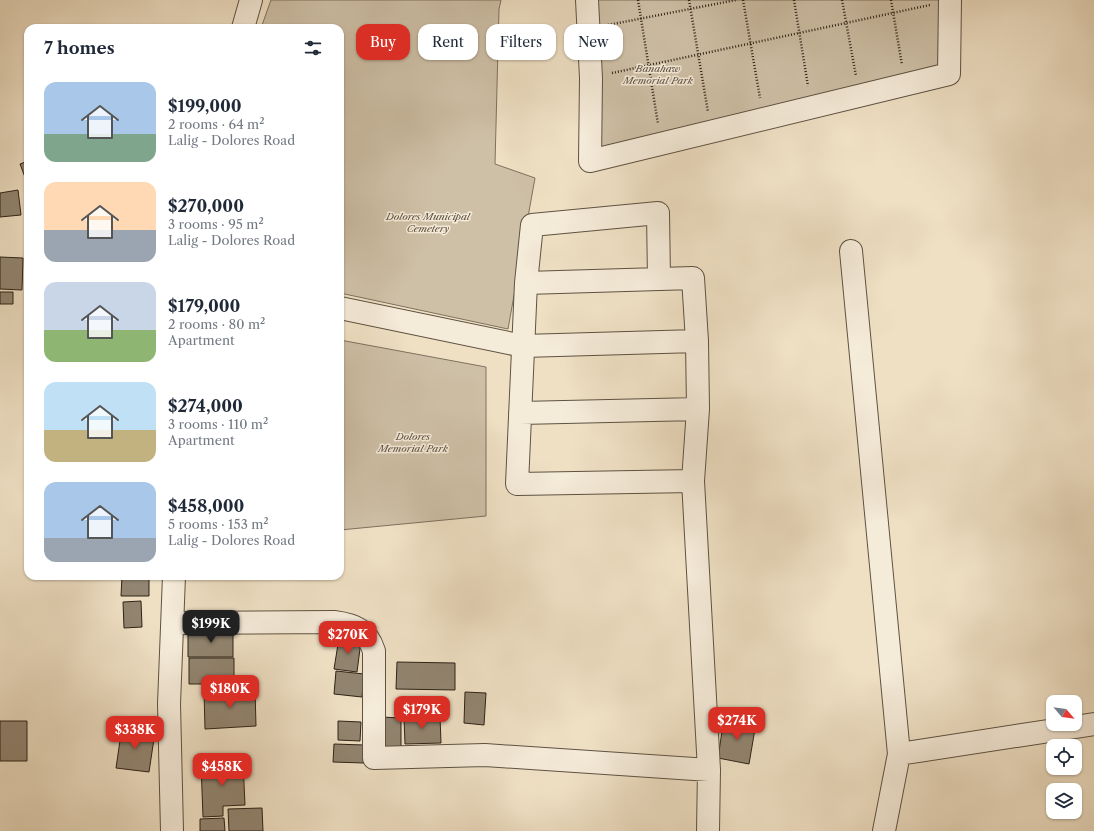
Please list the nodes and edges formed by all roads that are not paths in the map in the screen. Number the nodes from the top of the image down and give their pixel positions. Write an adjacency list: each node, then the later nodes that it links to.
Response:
1 (251, 0): 4 (street)
2 (587, 0): 3 (street)
3 (950, 1)
4 (244, 24)
5 (851, 250): 17 (street)
6 (659, 279): 7 (street); 7 (street); 9 (street)
7 (526, 283): 10 (street)
8 (344, 309): 10 (street)
9 (697, 341): 10 (street); 11 (street)
10 (524, 346): 12 (street)
11 (698, 409): 12 (street); 13 (street)
12 (520, 413): 13 (street)
13 (693, 481): 18 (street)
14 (174, 580): 15 (street)
15 (173, 623): 18 (street); 19 (street)
16 (1094, 724): 17 (street)
17 (899, 754): 21 (street)
18 (709, 770): 20 (street)
19 (172, 831)
20 (708, 831)
21 (884, 831)

